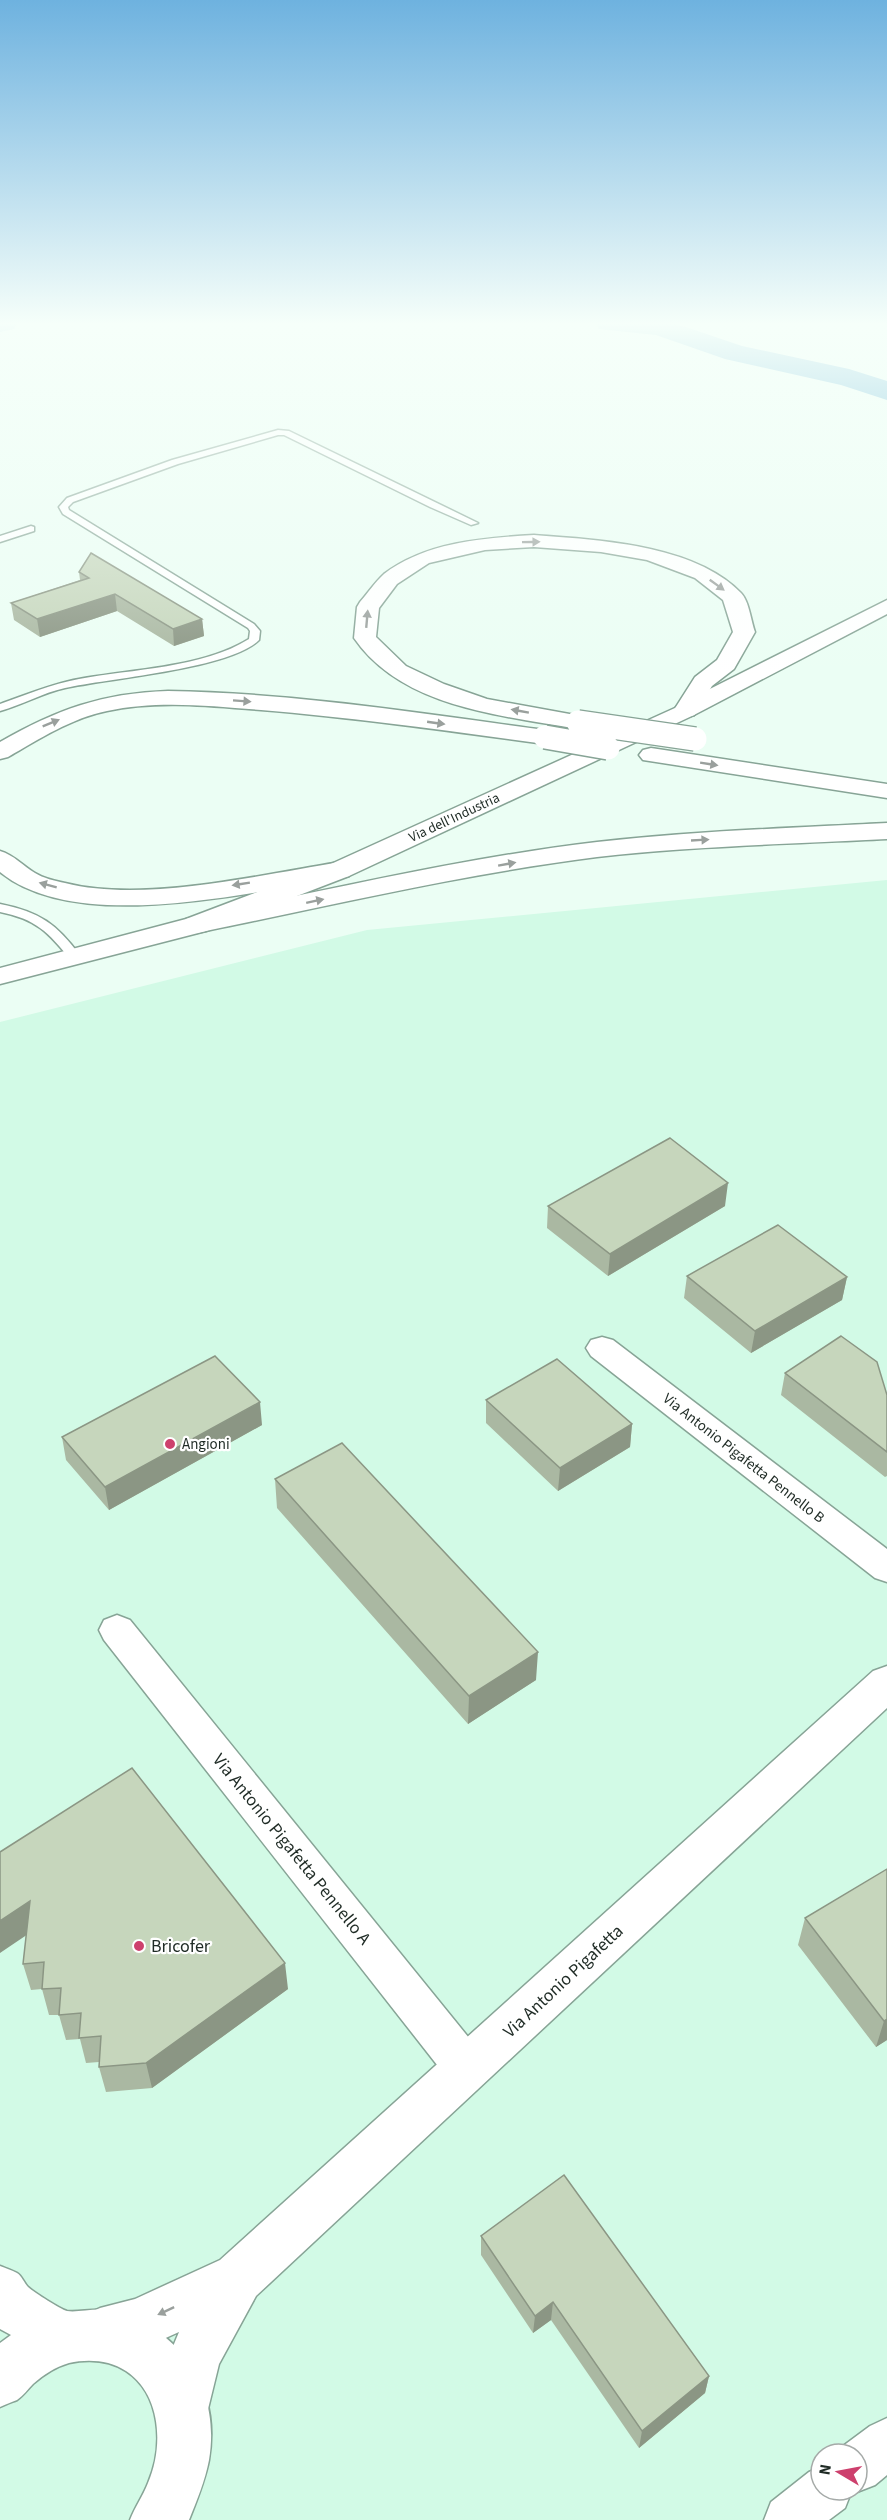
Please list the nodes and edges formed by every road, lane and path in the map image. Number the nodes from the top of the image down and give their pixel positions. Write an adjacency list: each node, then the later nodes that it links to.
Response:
1 (248, 441): 7 (lane)
2 (302, 441): 3 (lane)
3 (474, 523)
4 (31, 530): 5 (lane)
5 (0, 539)
6 (887, 606): 8 (main road, Via dell'Industria)
7 (0, 708)
8 (686, 710): 10 (main road, one-way to 8, bridge); 14 (main road, Via dell'Industria)
9 (0, 752): 11 (main road, one-way to 11, bridge)
10 (887, 770)
11 (887, 791)
12 (887, 831): 16 (main road, one-way to 12)
13 (0, 859): 14 (main road, one-way to 13)
14 (340, 870): 16 (main road, Via dell'Industria)
15 (0, 908): 17 (lane)
16 (196, 925): 17 (main road, Via dell'Industria)
17 (75, 957): 18 (main road, Via dell'Industria)
18 (0, 976)
19 (602, 1348): 20 (street, Via Antonio Pigafetta Pennello B)
20 (887, 1568)
21 (117, 1630): 23 (street, Via Antonio Pigafetta Pennello A)
22 (887, 1683): 23 (main road, Via Antonio Pigafetta)
23 (467, 2068): 24 (main road, Via Antonio Pigafetta)
24 (238, 2278): 26 (main road, Via Antonio Pigafetta, one-way to 26); 28 (main road, Via Antonio Pigafetta)
25 (0, 2292): 26 (main road)
26 (81, 2336): 27 (main road, Via Antonio Pigafetta); 28 (main road)
27 (0, 2380)
28 (181, 2409): 32 (main road)
29 (887, 2443): 30 (street)
30 (869, 2457)
31 (812, 2502): 33 (street)
32 (164, 2516)
33 (789, 2520)

